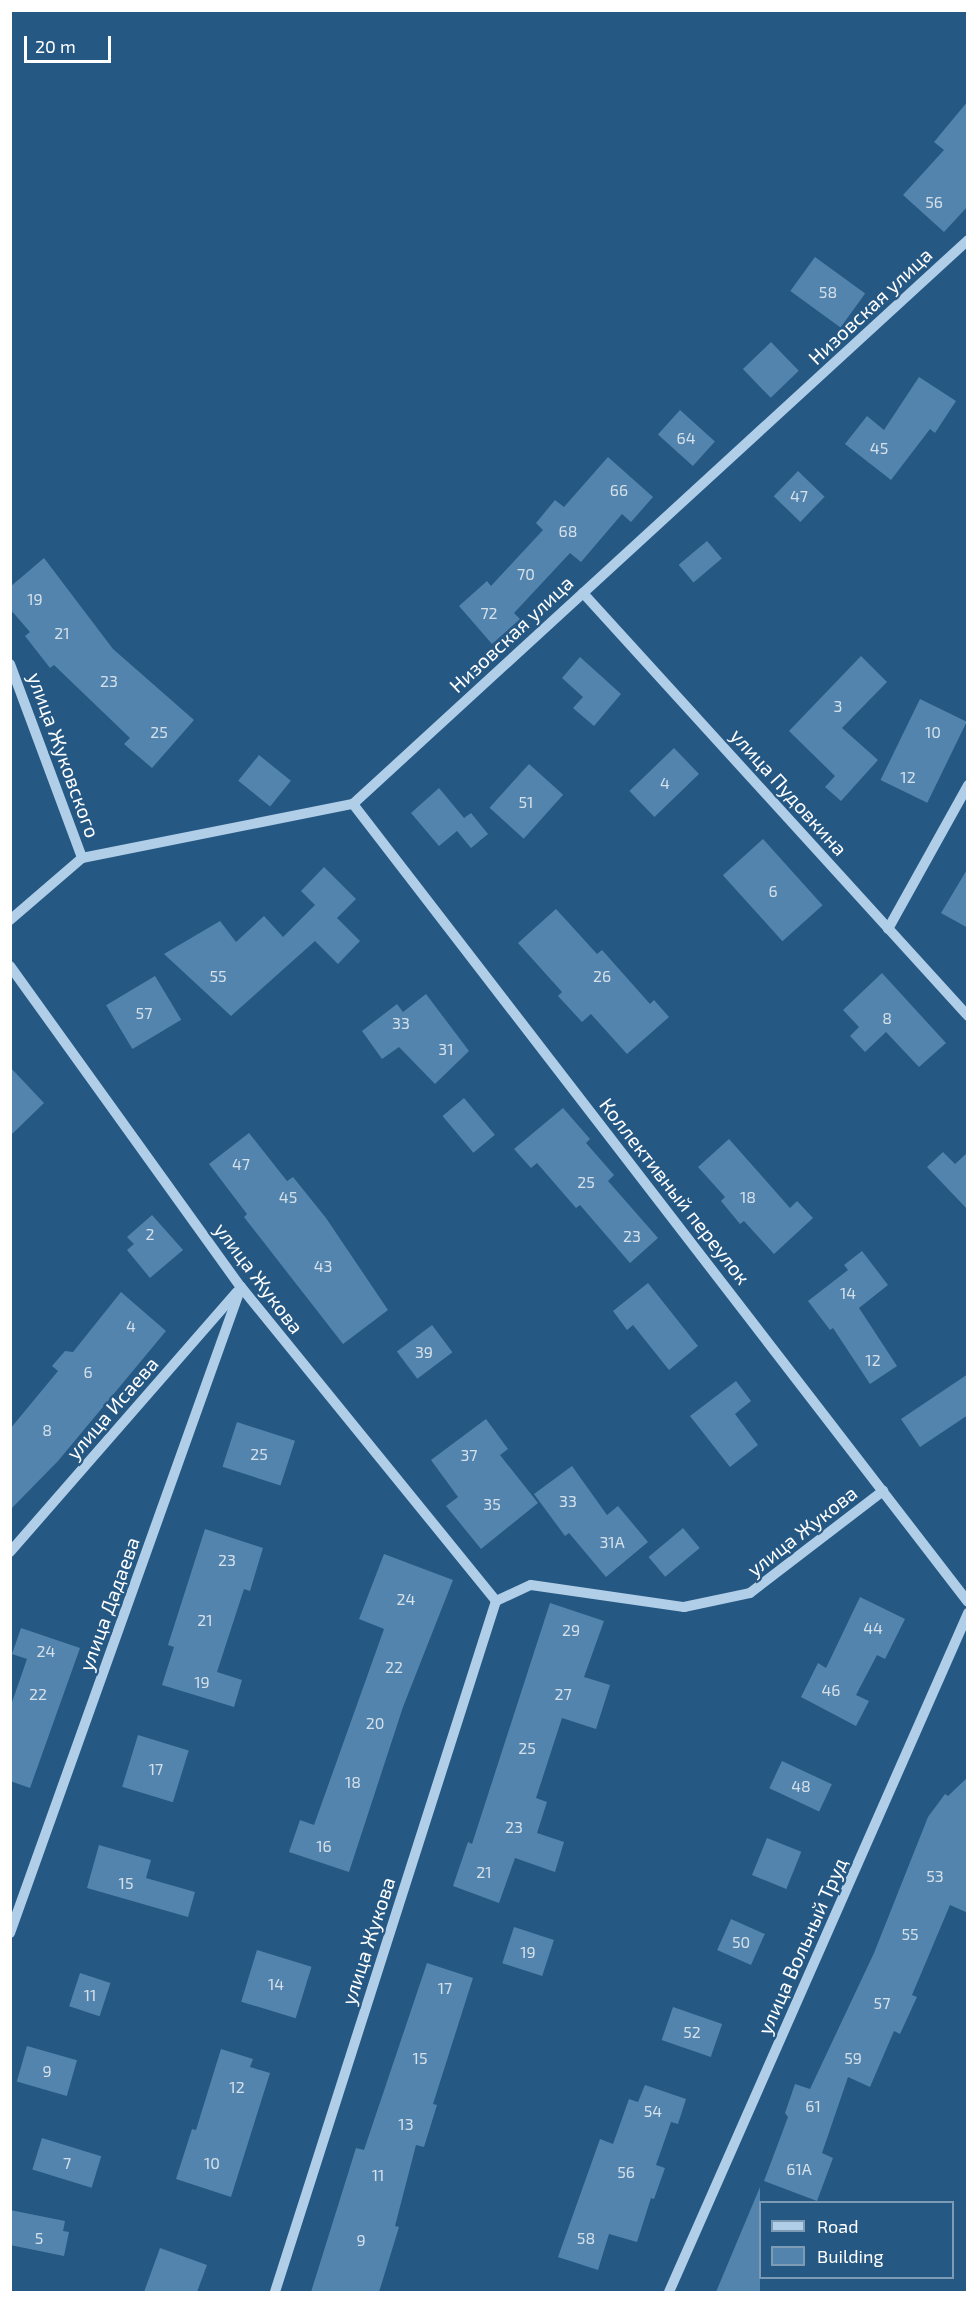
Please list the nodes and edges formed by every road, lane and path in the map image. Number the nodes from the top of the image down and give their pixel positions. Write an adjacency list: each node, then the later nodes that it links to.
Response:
1 (968, 240): 2 (street, Низовская улица)
2 (584, 592): 5 (street, Низовская улица); 8 (street, улица Пудовкина)
3 (10, 664): 6 (street, улица Жуковского)
4 (968, 785): 8 (street)
5 (353, 804): 6 (street); 12 (street, Коллективный переулок)
6 (82, 858): 7 (street)
7 (10, 920)
8 (888, 929): 10 (street, улица Пудовкина)
9 (10, 966): 11 (street, улица Жукова)
10 (968, 1016)
11 (241, 1287): 13 (street, улица Исаева); 14 (street, улица Жукова); 17 (street, улица Дадаева)
12 (884, 1491): 14 (street, улица Жукова); 15 (street, Коллективный переулок)
13 (10, 1552)
14 (496, 1601): 18 (street, улица Жукова)
15 (968, 1602)
16 (968, 1613): 19 (street, улица Вольный Труд)
17 (10, 1933)
18 (275, 2292)
19 (669, 2292)

